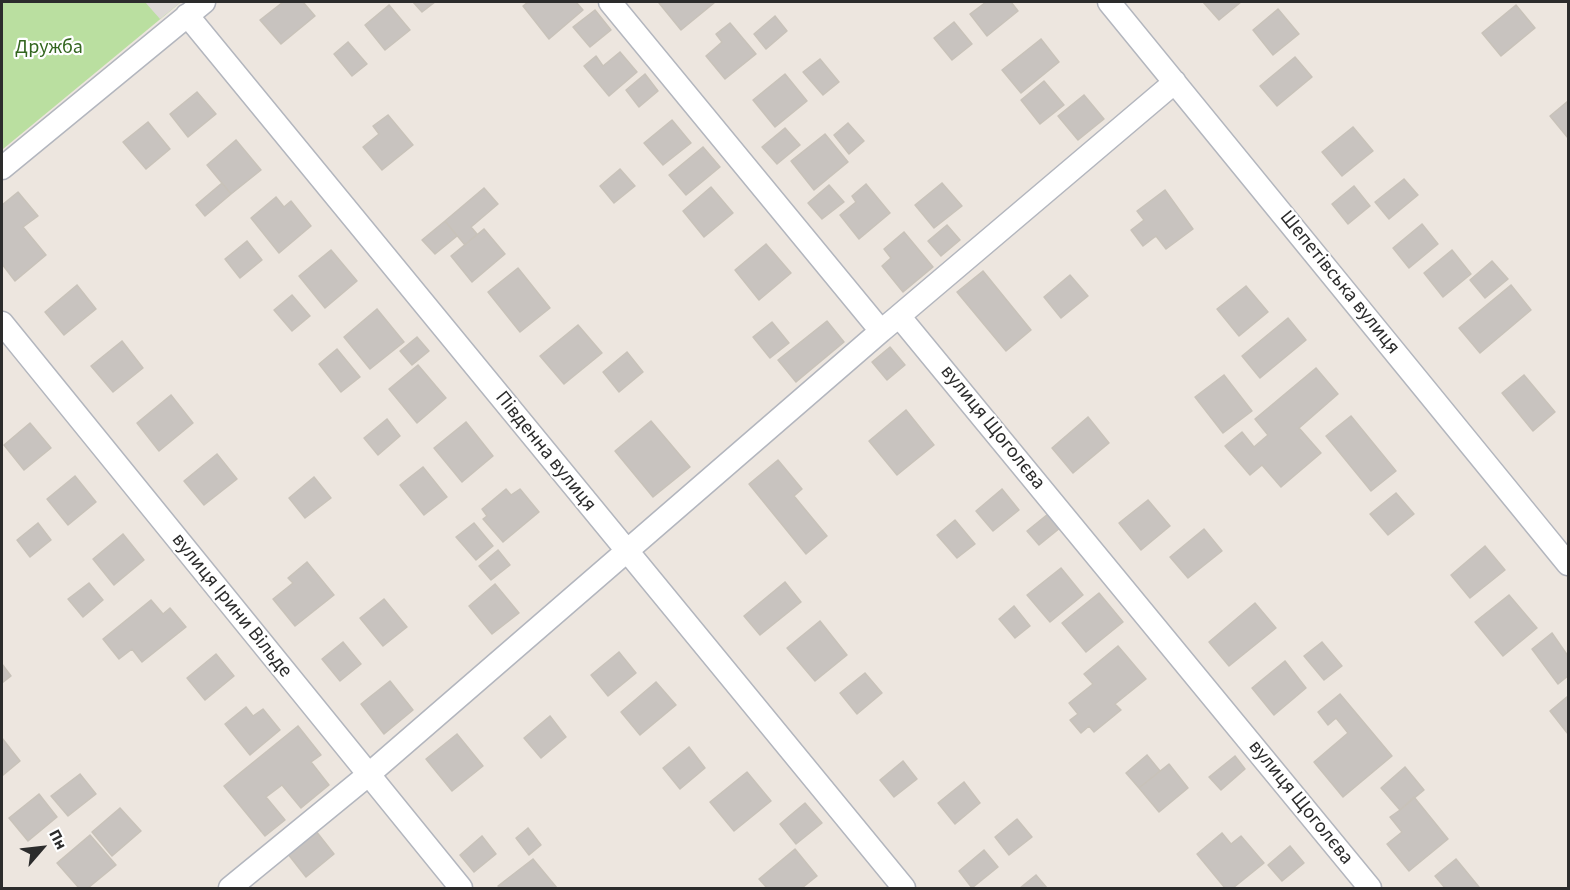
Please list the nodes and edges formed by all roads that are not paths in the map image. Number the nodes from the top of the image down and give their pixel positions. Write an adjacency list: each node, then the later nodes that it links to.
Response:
1 (610, 2): 8 (street)
2 (1109, 2): 4 (street, Шепетівська вулиця)
3 (195, 8): 5 (street); 9 (street, Південна вулиця)
4 (1175, 82): 6 (street); 10 (street, Шепетівська вулиця)
5 (2, 168)
6 (899, 316): 8 (street); 15 (street, вулиця Щоголєва)
7 (2, 323): 11 (street, вулиця Ірини Вільде)
8 (881, 331): 9 (street)
9 (627, 552): 11 (street); 14 (street, Південна вулиця)
10 (1569, 564)
11 (368, 775): 12 (street); 13 (street, вулиця Ірини Вільде)
12 (230, 888)
13 (460, 888)
14 (904, 888)
15 (1370, 888)

